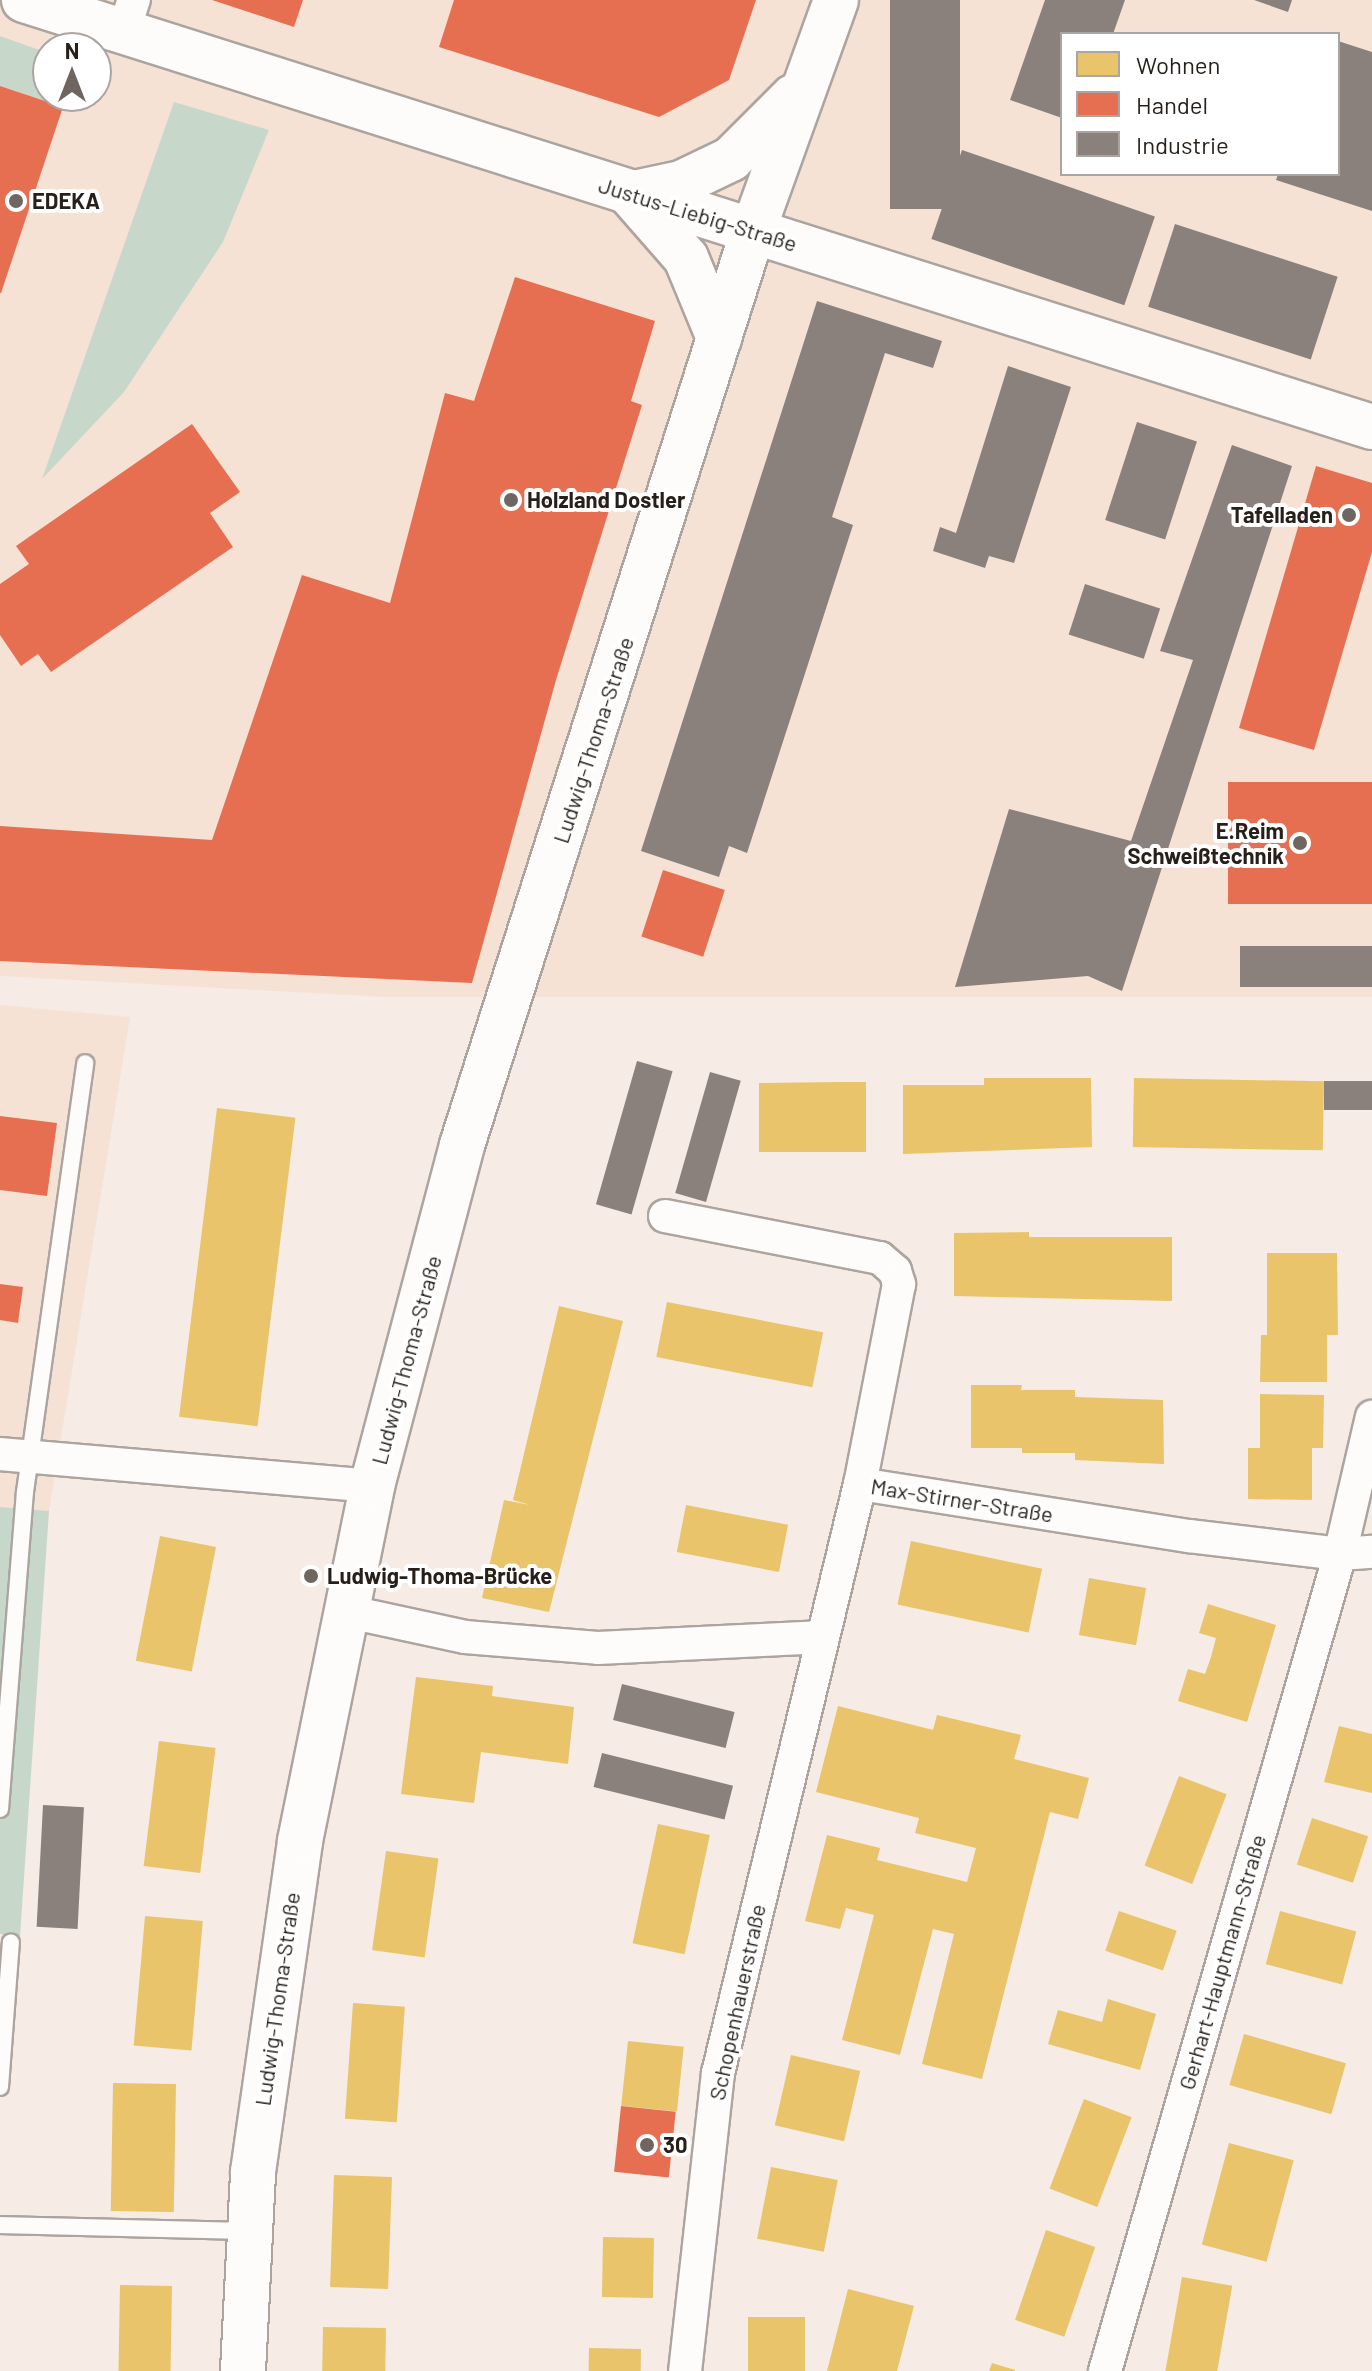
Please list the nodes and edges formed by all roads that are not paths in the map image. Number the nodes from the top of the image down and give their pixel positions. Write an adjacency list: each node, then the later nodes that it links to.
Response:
1 (24, 0): 3 (street, Justus-Liebig-Straße)
2 (836, 0): 4 (street, Ludwig-Thoma-Straße)
3 (128, 16): 5 (street, Justus-Liebig-Straße)
4 (808, 76): 5 (street); 6 (street, Ludwig-Thoma-Straße)
5 (630, 194): 6 (street, Justus-Liebig-Straße); 7 (street)
6 (754, 228): 7 (street, Ludwig-Thoma-Straße); 8 (street, Justus-Liebig-Straße)
7 (719, 338): 14 (street, Ludwig-Thoma-Straße)
8 (1372, 427)
9 (85, 1063): 12 (lane)
10 (665, 1216): 13 (street, Max-Stirner-Straße)
11 (1372, 1417): 16 (street, Gerhart-Hauptmann-Straße)
12 (14, 1455): 14 (street, Ludwig-Thoma-Straße); 19 (lane)
13 (860, 1484): 16 (street, Max-Stirner-Straße); 18 (street, Schopenhauerstraße)
14 (372, 1486): 17 (street, Ludwig-Thoma-Straße)
15 (1372, 1552): 16 (street, Max-Stirner-Straße)
16 (1340, 1554): 26 (street, Gerhart-Hauptmann-Straße)
17 (345, 1611): 18 (street); 23 (street, Ludwig-Thoma-Straße)
18 (819, 1637): 25 (street, Schopenhauerstraße)
19 (0, 1809)
20 (11, 1942): 21 (lane)
21 (0, 2087)
22 (0, 2225): 23 (lane)
23 (250, 2232): 24 (street, Ludwig-Thoma-Straße)
24 (243, 2371)
25 (685, 2371)
26 (1105, 2371)

